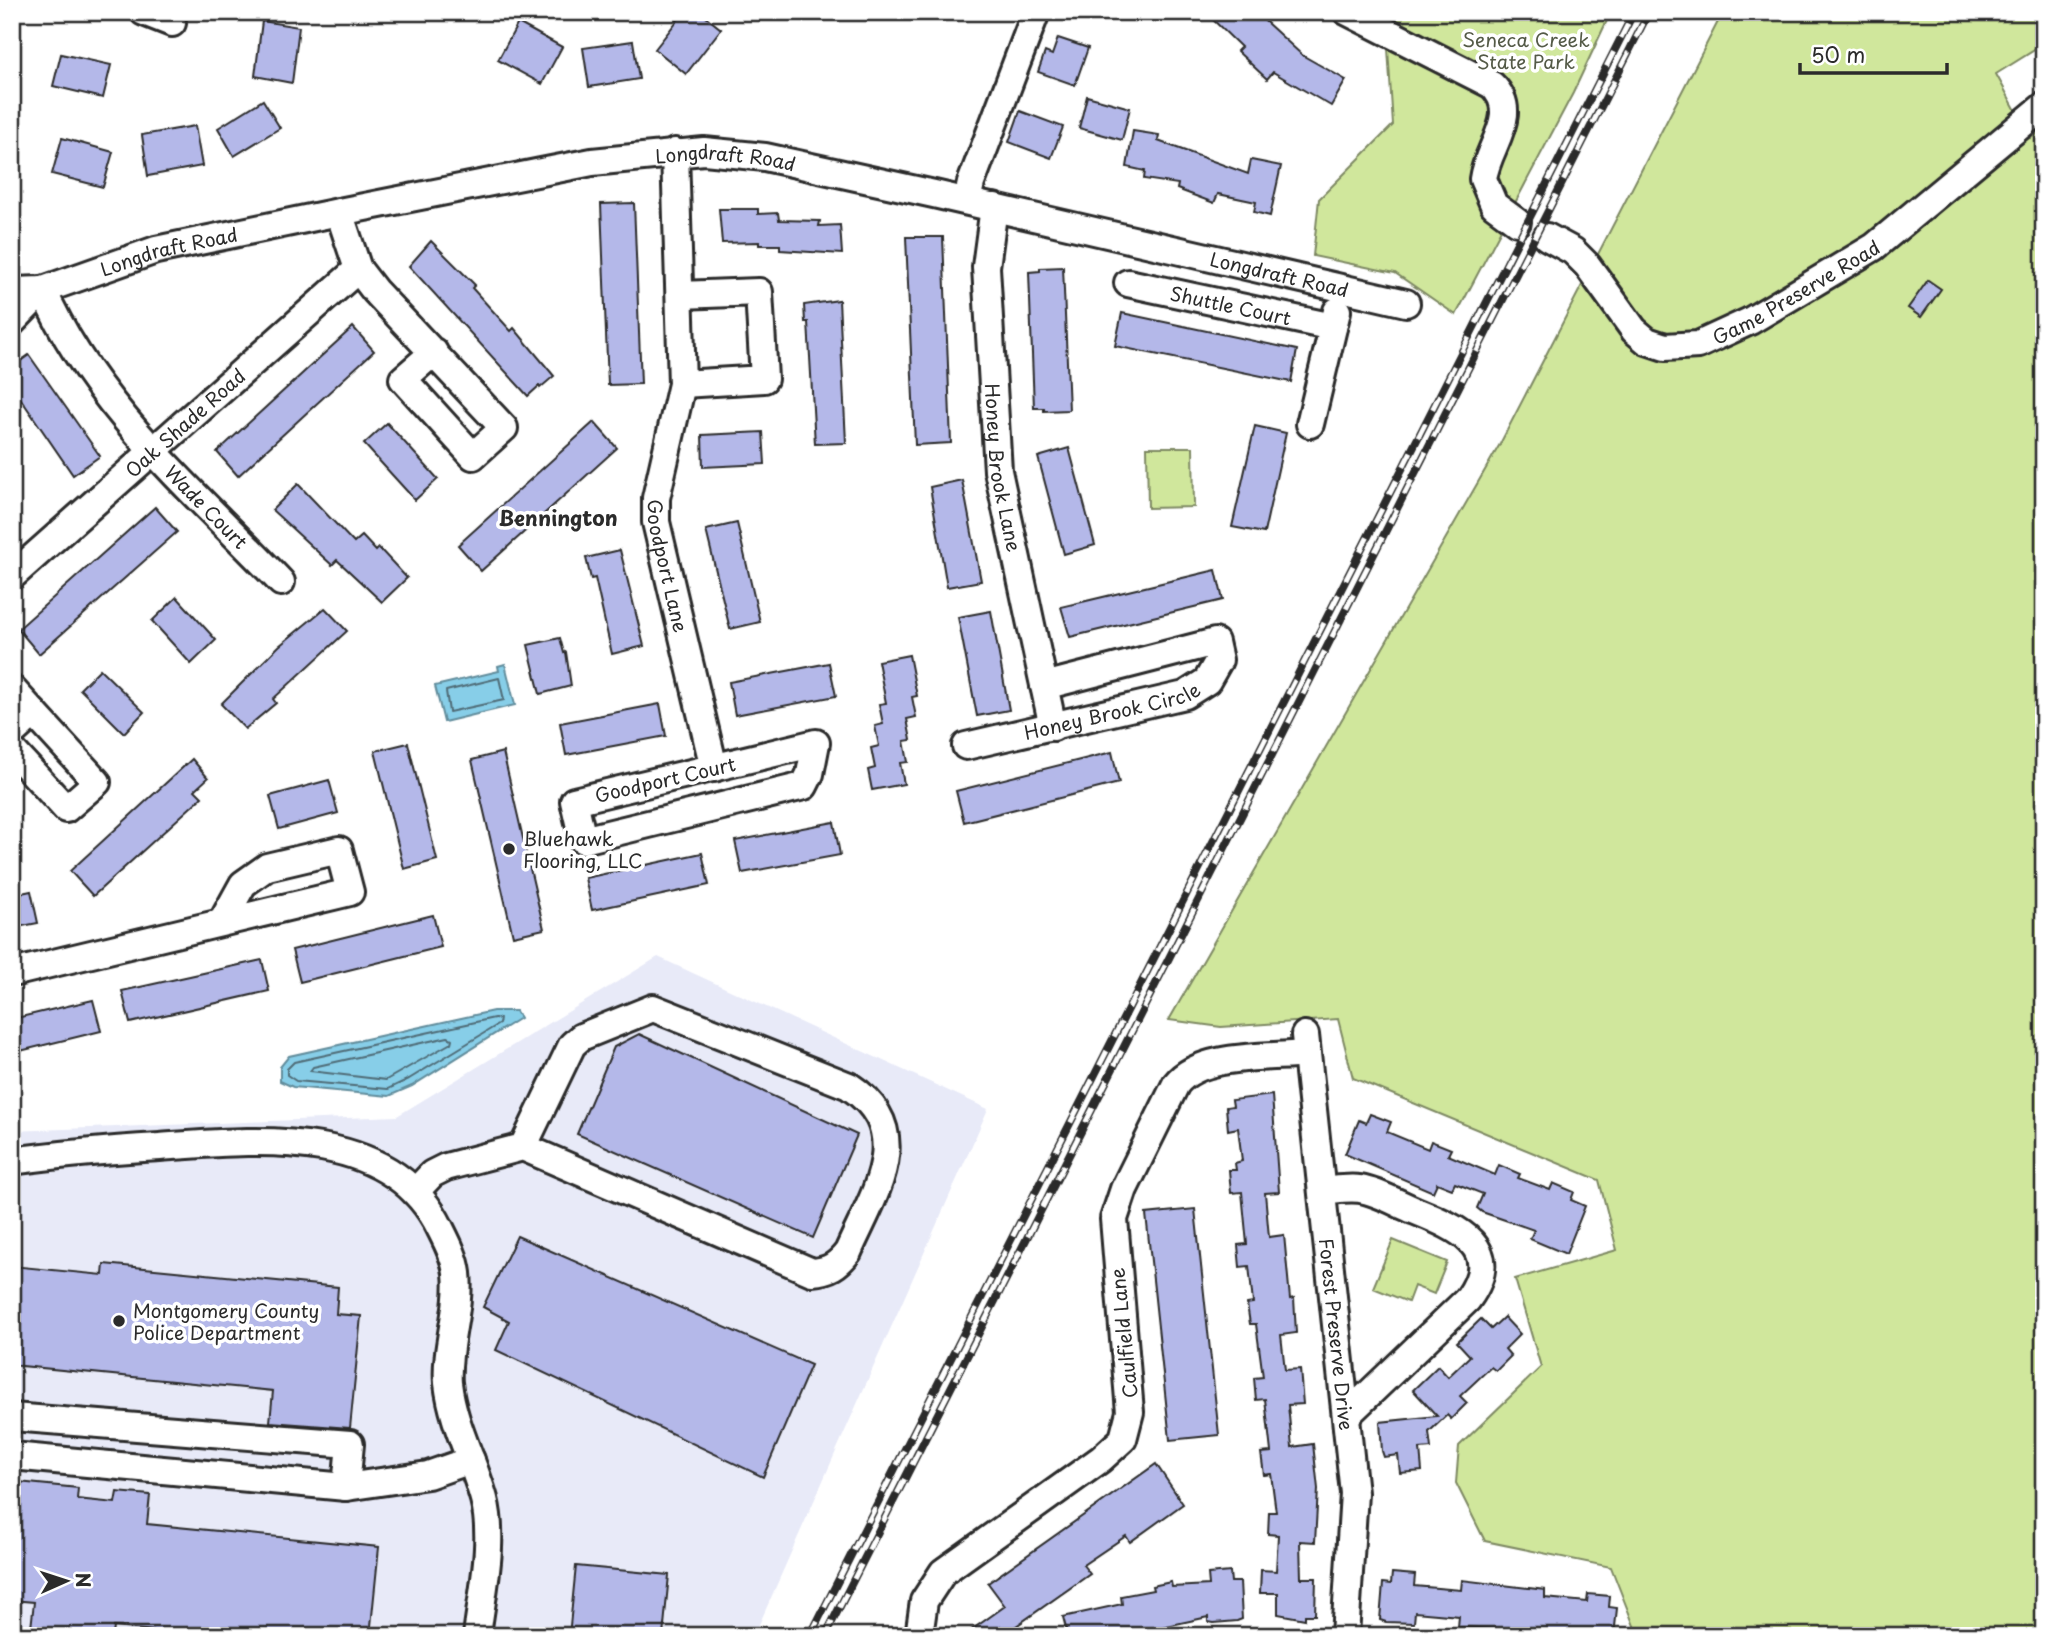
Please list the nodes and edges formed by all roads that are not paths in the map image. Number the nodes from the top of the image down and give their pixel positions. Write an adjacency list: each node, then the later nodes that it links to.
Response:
1 (144, 12): 4 (street)
2 (1036, 12): 7 (street)
3 (1348, 12): 10 (street)
4 (172, 23)
5 (2044, 106): 11 (street, Game Preserve Road)
6 (675, 152): 7 (street, Longdraft Road); 9 (street, Longdraft Road); 17 (street, Goodport Lane)
7 (967, 201): 8 (street, Longdraft Road)
8 (994, 207): 14 (street, Longdraft Road); 27 (street, Honey Brook Lane)
9 (339, 212): 12 (street); 15 (street, Longdraft Road)
10 (1517, 222)
11 (1547, 237)
12 (359, 269): 21 (street); 24 (street, Oak Shade Road)
13 (1128, 283): 20 (street, Shuttle Court)
14 (1343, 289): 18 (street, Longdraft Road); 20 (street)
15 (43, 290): 16 (street, Longdraft Road); 19 (street, Longdraft Road); 24 (street, Wade Court)
16 (12, 291)
17 (680, 295): 22 (street, Goodport Lane); 22 (street)
18 (1406, 303)
19 (12, 322)
20 (1333, 327): 23 (street)
21 (434, 352)
22 (682, 384): 34 (street, Goodport Lane)
23 (1310, 424)
24 (153, 452): 25 (street, Oak Shade Road); 26 (street, Wade Court)
25 (12, 576)
26 (281, 582)
27 (1044, 686): 30 (street, Honey Brook Lane); 30 (street, Honey Brook Circle)
28 (12, 689): 29 (street)
29 (34, 713): 31 (street); 33 (street)
30 (1053, 727): 32 (street, Honey Brook Circle)
31 (12, 733)
32 (966, 746)
33 (12, 750)
34 (714, 768): 34 (street, Goodport Court)
35 (222, 922): 36 (street)
36 (12, 973)
37 (1306, 1045): 40 (street, Forest Preserve Drive); 48 (street, Caulfield Lane)
38 (523, 1147): 38 (street); 41 (street)
39 (12, 1161): 41 (street)
40 (1322, 1191): 42 (street, Forest Preserve Drive); 42 (street)
41 (415, 1192): 45 (street)
42 (1346, 1416): 49 (street, Forest Preserve Drive)
43 (12, 1417): 46 (street)
44 (12, 1455): 46 (street)
45 (471, 1460): 46 (street); 47 (street)
46 (346, 1487)
47 (477, 1636)
48 (919, 1636)
49 (1345, 1636)

